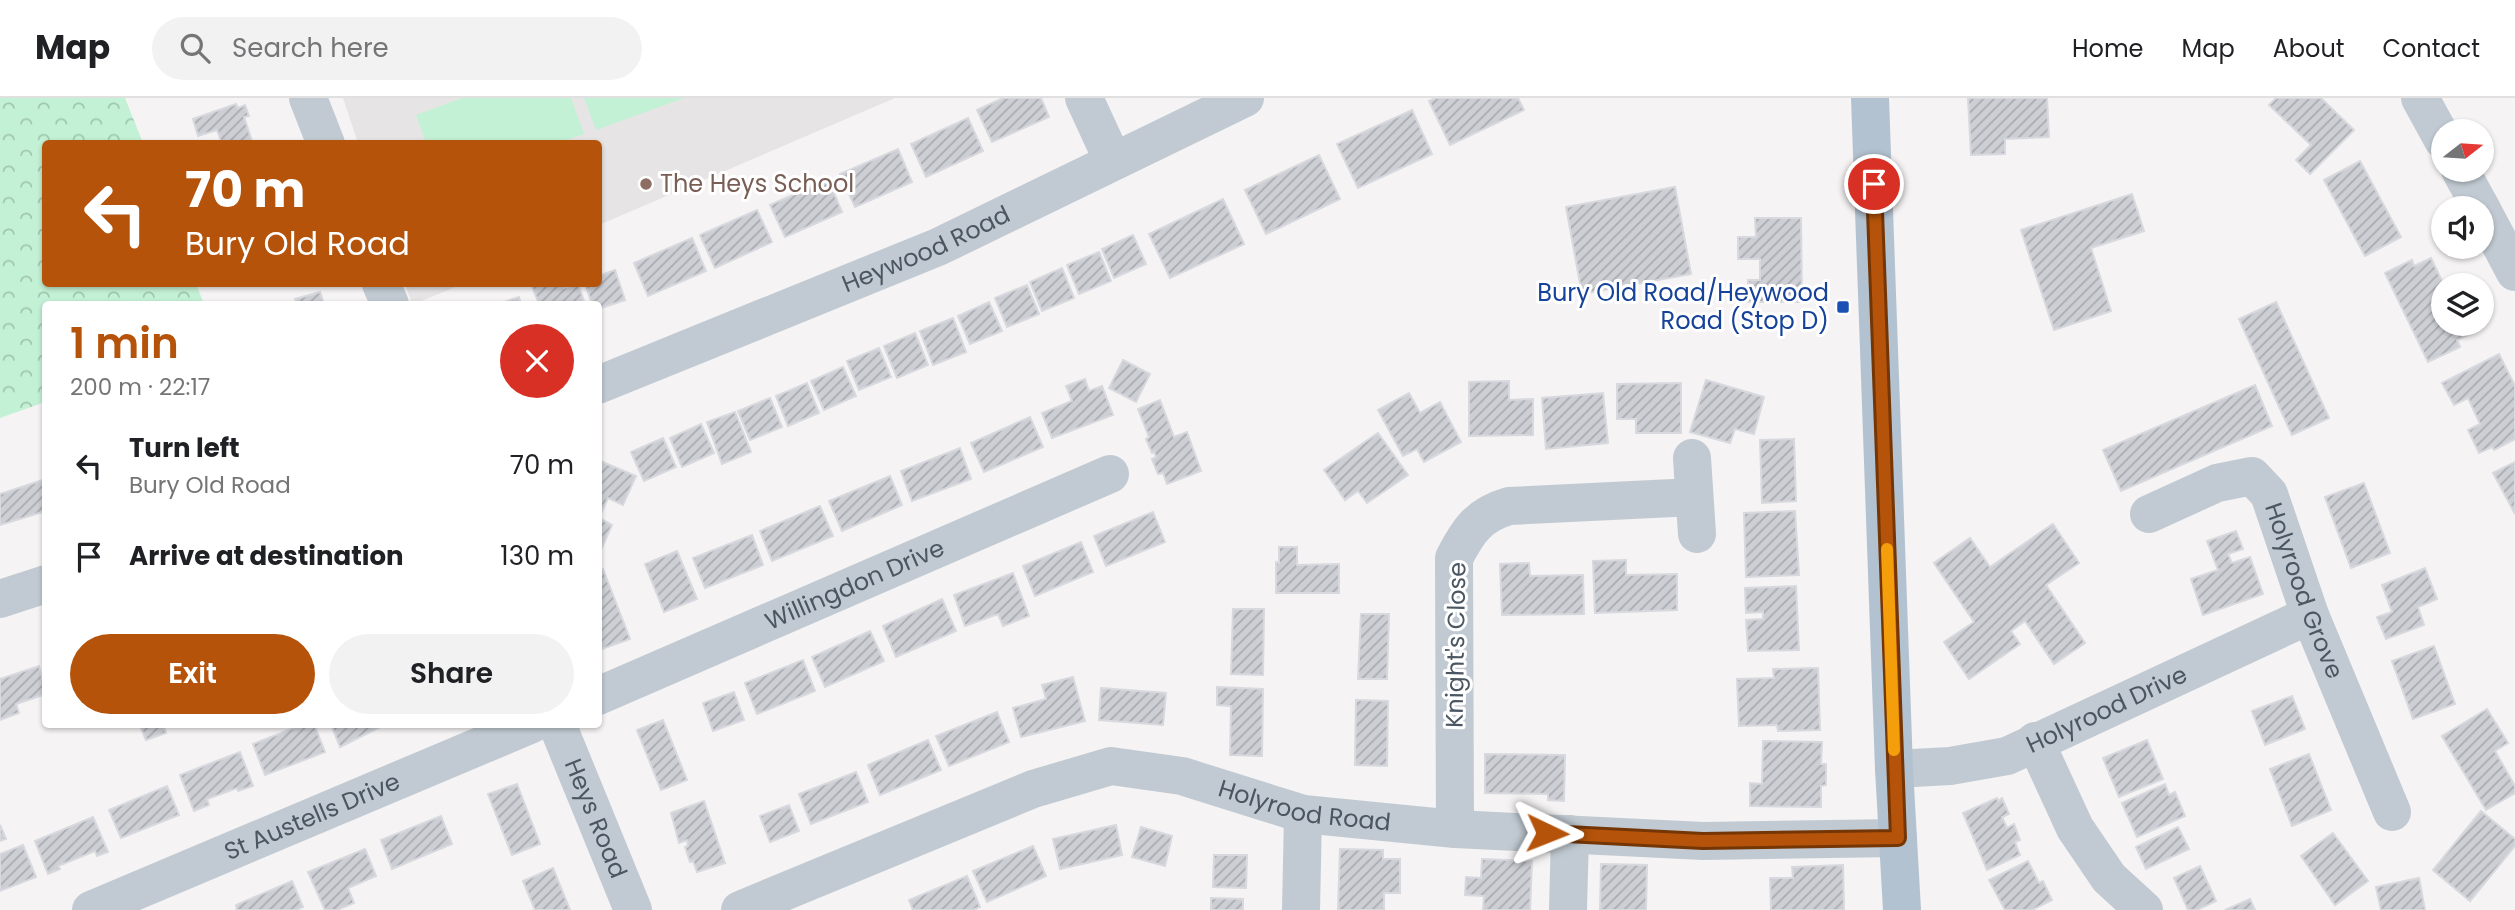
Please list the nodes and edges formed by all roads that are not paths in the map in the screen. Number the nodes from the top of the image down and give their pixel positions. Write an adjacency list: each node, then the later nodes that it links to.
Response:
1 (308, 98): 7 (street)
2 (1084, 98): 8 (street)
3 (1245, 98): 8 (street, Heywood Road)
4 (1870, 98): 22 (main road)
5 (2420, 98): 6 (street)
6 (2432, 119)
7 (324, 140)
8 (1113, 161): 11 (street, Heywood Road)
9 (2494, 233): 10 (street)
10 (2515, 272)
11 (602, 383)
12 (1692, 458): 25 (street, Knight's Close)
13 (1110, 474): 18 (street, Willingdon Drive)
14 (2149, 514): 17 (street, Holyrood Grove)
15 (42, 585): 16 (street)
16 (0, 599)
17 (2310, 615): 21 (street, Holyrood Drive); 23 (street, Holyrood Grove)
18 (602, 694)
19 (523, 728): 28 (street, St Austells Drive)
20 (559, 728): 29 (street, Heys Road)
21 (2035, 741): 22 (street, Holyrood Drive); 34 (street)
22 (1895, 769): 27 (main road)
23 (2392, 812)
24 (1303, 814): 25 (street, Holyrood Road); 30 (street, Holyrood Road); 31 (street)
25 (1455, 829): 26 (street, Holyrood Road)
26 (1570, 834): 27 (street, Holyrood Road); 32 (street)
27 (1898, 838): 33 (main road)
28 (91, 910)
29 (633, 910)
30 (740, 910)
31 (1301, 910)
32 (1568, 910)
33 (1902, 910)
34 (2144, 910)

